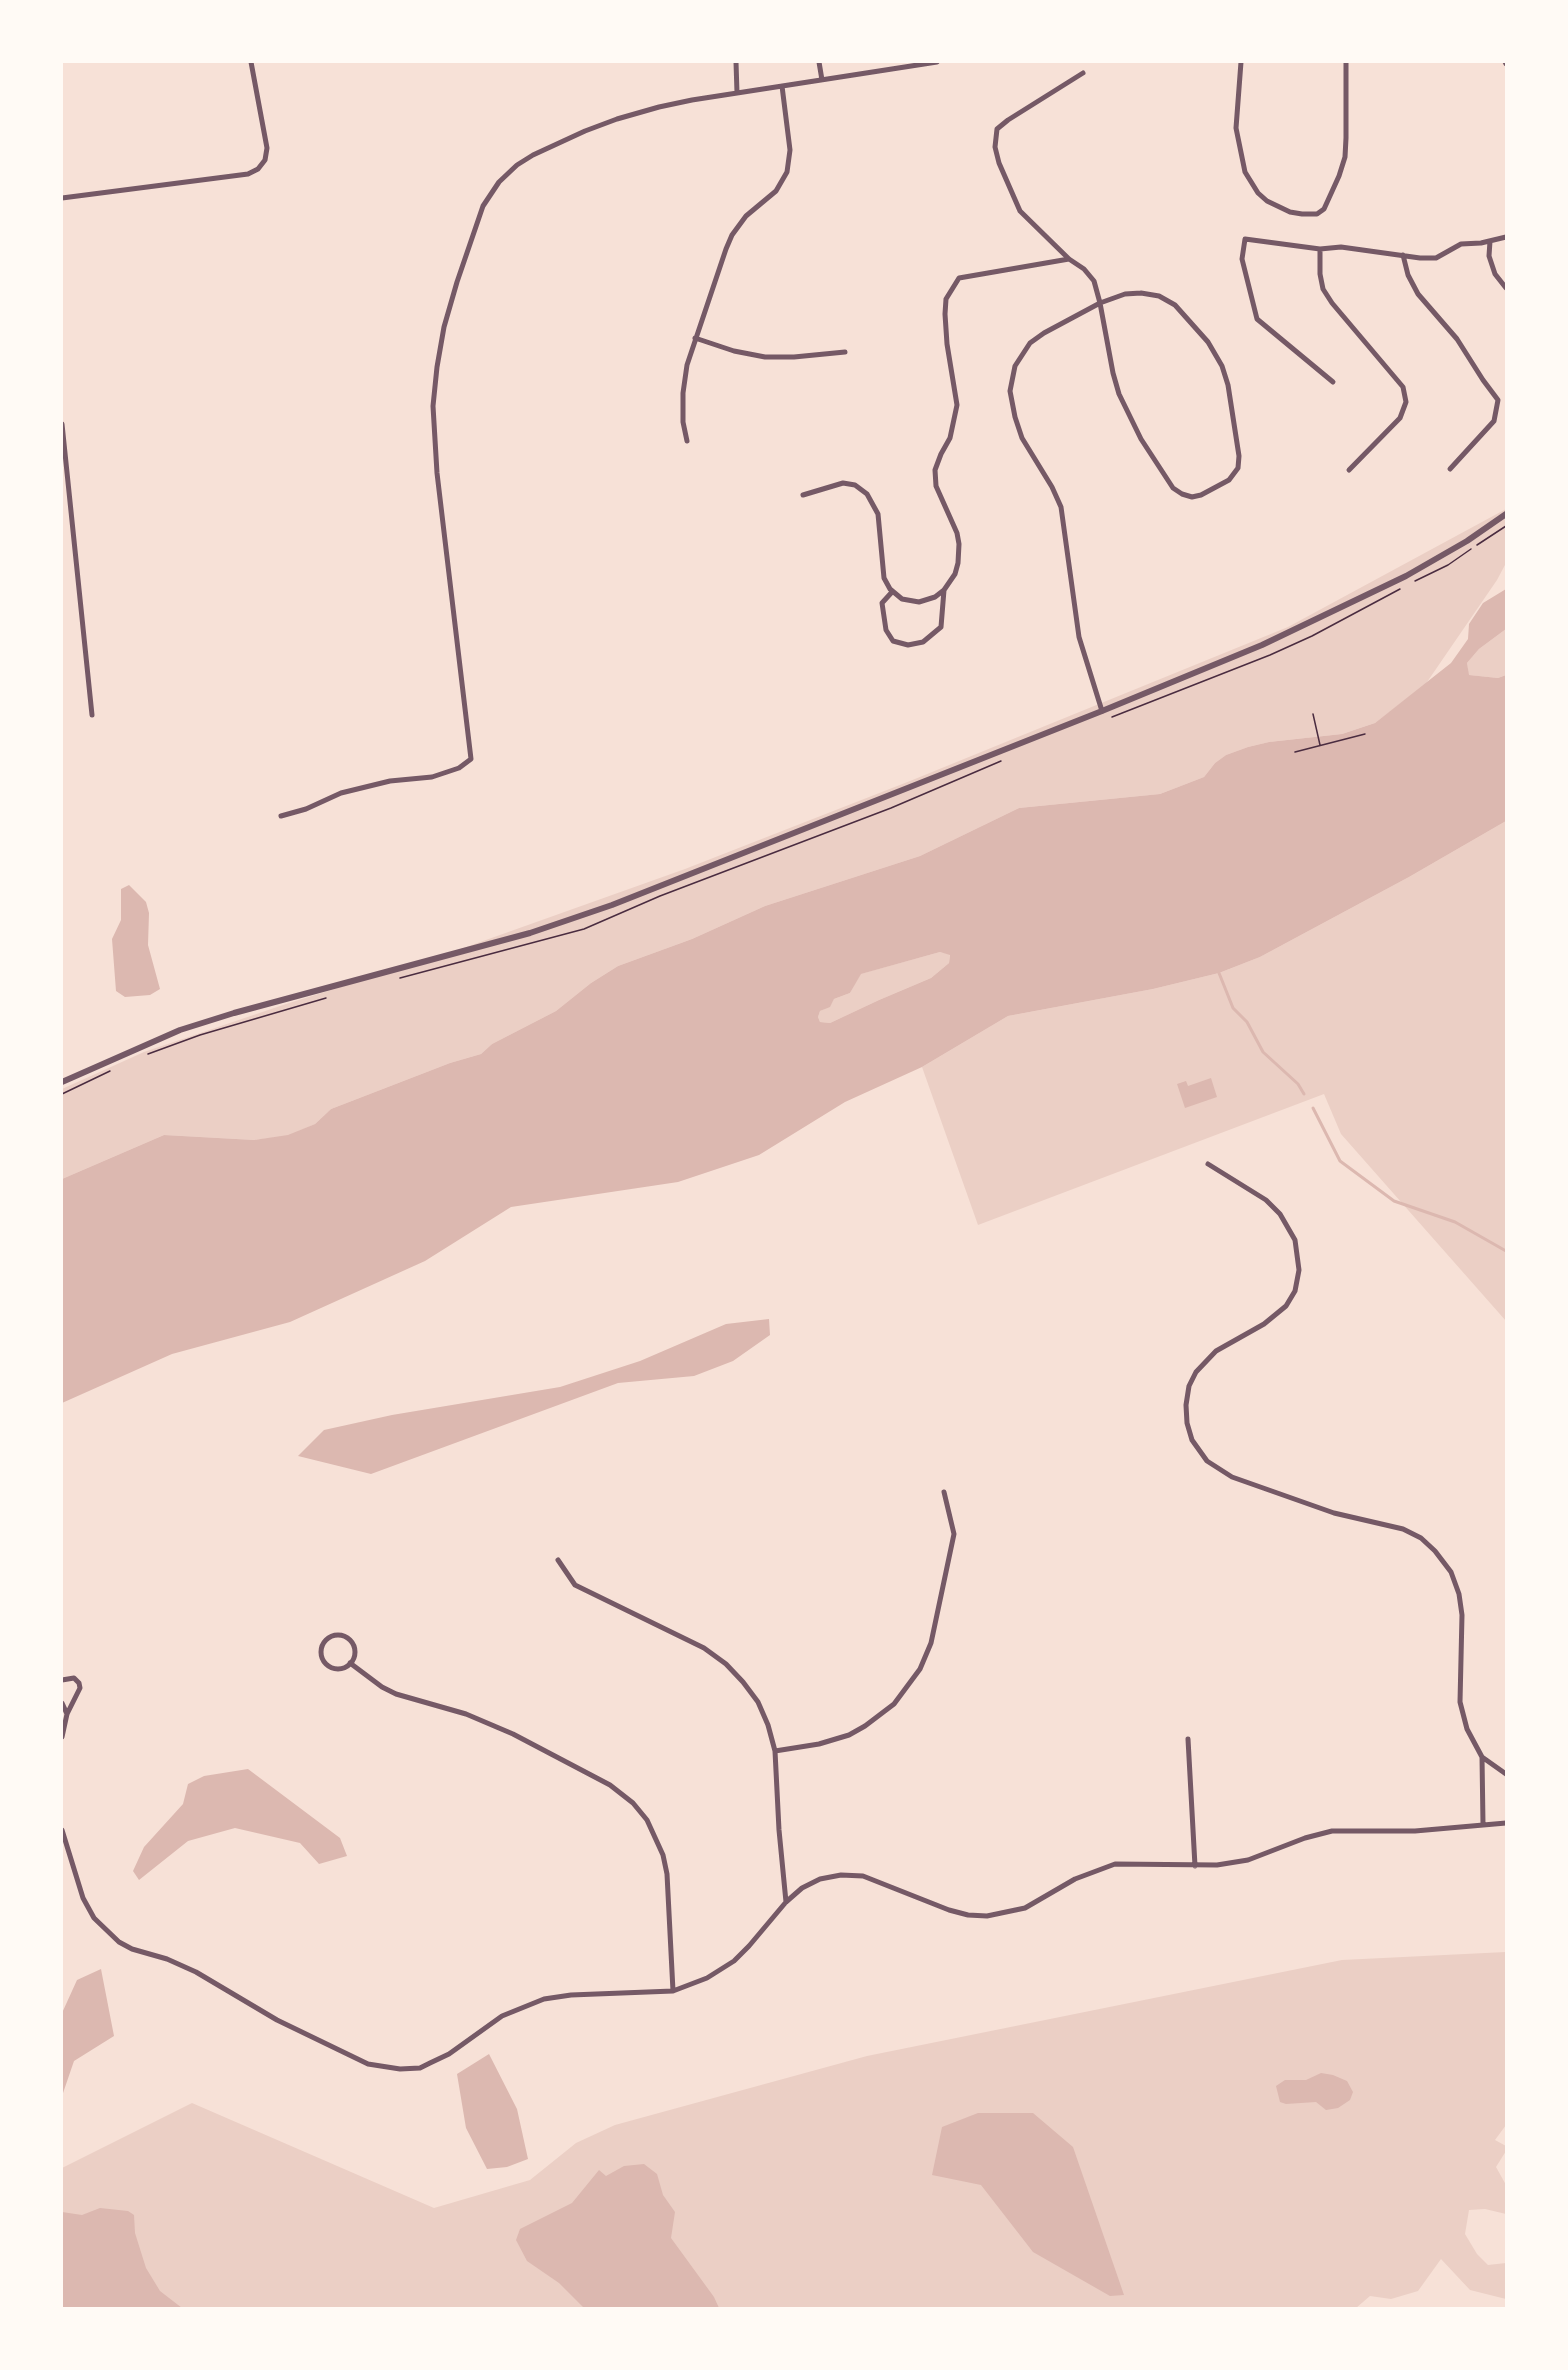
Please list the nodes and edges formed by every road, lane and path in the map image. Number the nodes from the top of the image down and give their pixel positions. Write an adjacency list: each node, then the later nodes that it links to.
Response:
1 (251, 62): 11 (street)
2 (736, 62): 10 (street)
3 (819, 62): 8 (street)
4 (937, 62): 8 (street)
5 (1241, 62): 6 (street)
6 (1346, 62)
7 (1083, 73): 16 (street)
8 (822, 80): 9 (street)
9 (782, 86): 10 (street); 19 (street)
10 (737, 93): 36 (street)
11 (62, 198)
12 (1506, 237): 13 (street)
13 (1490, 241): 15 (street); 17 (street)
14 (1320, 249): 15 (street); 21 (street); 25 (street)
15 (1403, 255): 24 (street)
16 (1070, 259): 18 (street); 28 (street)
17 (1506, 288)
18 (1100, 303): 18 (street); 30 (street)
19 (695, 338): 20 (street); 23 (street)
20 (845, 352)
21 (1333, 382)
22 (62, 424): 32 (street)
23 (687, 441)
24 (1450, 469)
25 (1349, 470)
26 (803, 495): 29 (street)
27 (1506, 514): 30 (street)
28 (944, 590): 29 (street); 29 (street)
29 (892, 592)
30 (1102, 711): 37 (street)
31 (1313, 714): 34 (path)
32 (92, 715)
33 (1365, 734): 34 (path)
34 (1320, 745): 35 (path)
35 (1295, 752)
36 (281, 816)
37 (62, 1082)
38 (1208, 1164): 48 (street)
39 (944, 1492): 47 (street)
40 (558, 1560): 47 (street)
41 (350, 1663): 41 (street); 55 (street)
42 (62, 1680): 44 (street)
43 (62, 1703): 44 (street)
44 (67, 1714): 45 (street)
45 (62, 1737)
46 (1188, 1739): 53 (street)
47 (775, 1750): 54 (street)
48 (1482, 1757): 49 (street); 51 (street)
49 (1506, 1774)
50 (1506, 1823): 51 (street)
51 (1484, 1824): 53 (street)
52 (62, 1830): 55 (street)
53 (1195, 1866): 54 (street)
54 (786, 1902): 55 (street)
55 (673, 1991)

